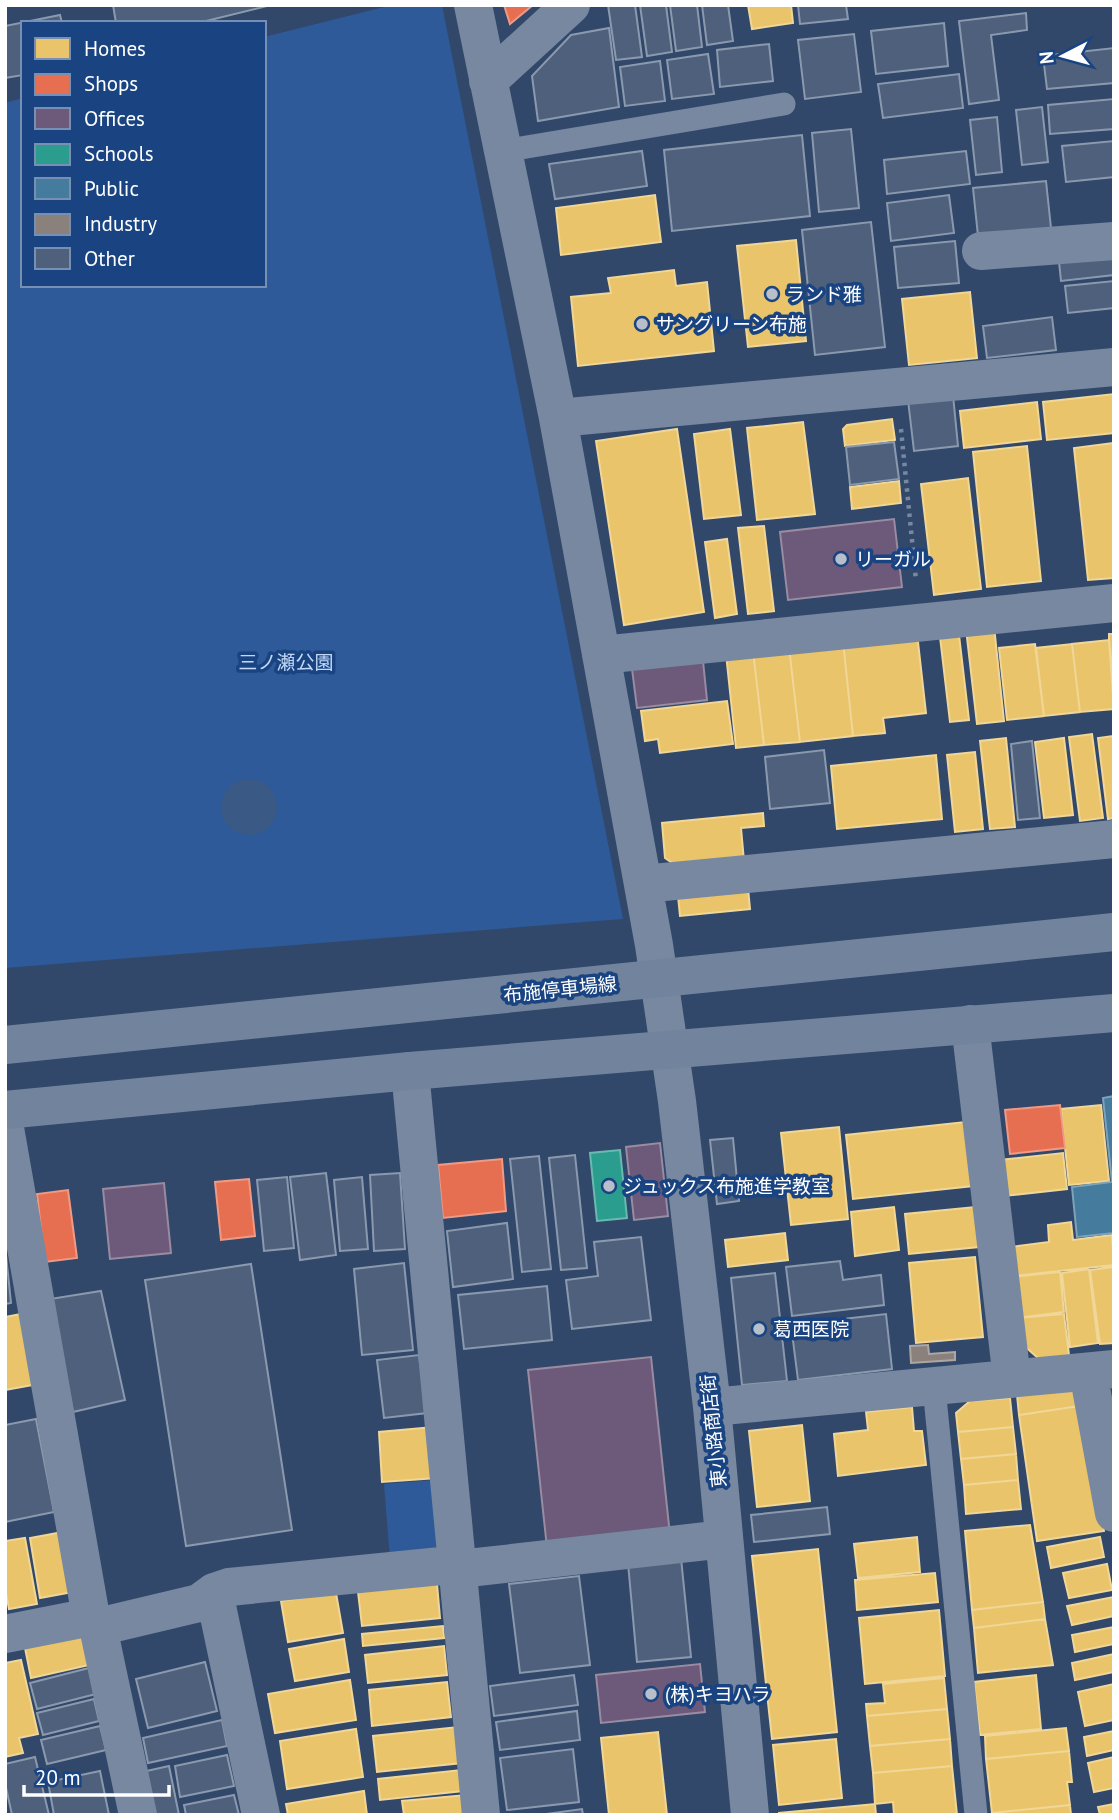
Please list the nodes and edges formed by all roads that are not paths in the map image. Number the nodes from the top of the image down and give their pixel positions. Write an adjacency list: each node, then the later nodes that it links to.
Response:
1 (473, 5): 3 (street, 東小路商店街)
2 (571, 5): 3 (street)
3 (488, 81): 5 (street, 東小路商店街)
4 (784, 104): 5 (lane)
5 (503, 150): 9 (street, 東小路商店街)
6 (1114, 240): 7 (street)
7 (981, 251)
8 (1114, 367): 9 (street)
9 (558, 418): 11 (street, 東小路商店街)
10 (1114, 603): 11 (street)
11 (601, 655): 13 (street, 東小路商店街)
12 (1114, 839): 13 (street)
13 (643, 884): 15 (street, 東小路商店街)
14 (1114, 932): 15 (main road, 布施停車場線)
15 (656, 961): 18 (main road, 布施停車場線); 19 (street, 東小路商店街)
16 (1114, 1013): 17 (main road)
17 (971, 1024): 19 (main road); 24 (street)
18 (5, 1045)
19 (669, 1049): 20 (main road); 26 (street, 東小路商店街)
20 (410, 1071): 21 (main road); 29 (street)
21 (5, 1110)
22 (5, 1128): 31 (street)
23 (1101, 1371): 24 (street); 27 (street)
24 (1012, 1379): 25 (street)
25 (934, 1387): 26 (street); 37 (lane)
26 (712, 1407): 28 (street, 東小路商店街)
27 (1114, 1513)
28 (724, 1539): 29 (street); 36 (street, 東小路商店街)
29 (456, 1566): 30 (street); 35 (street)
30 (214, 1592): 31 (street); 34 (street)
31 (95, 1622): 32 (street); 33 (street)
32 (5, 1634)
33 (138, 1815)
34 (261, 1815)
35 (481, 1815)
36 (750, 1815)
37 (976, 1815)

